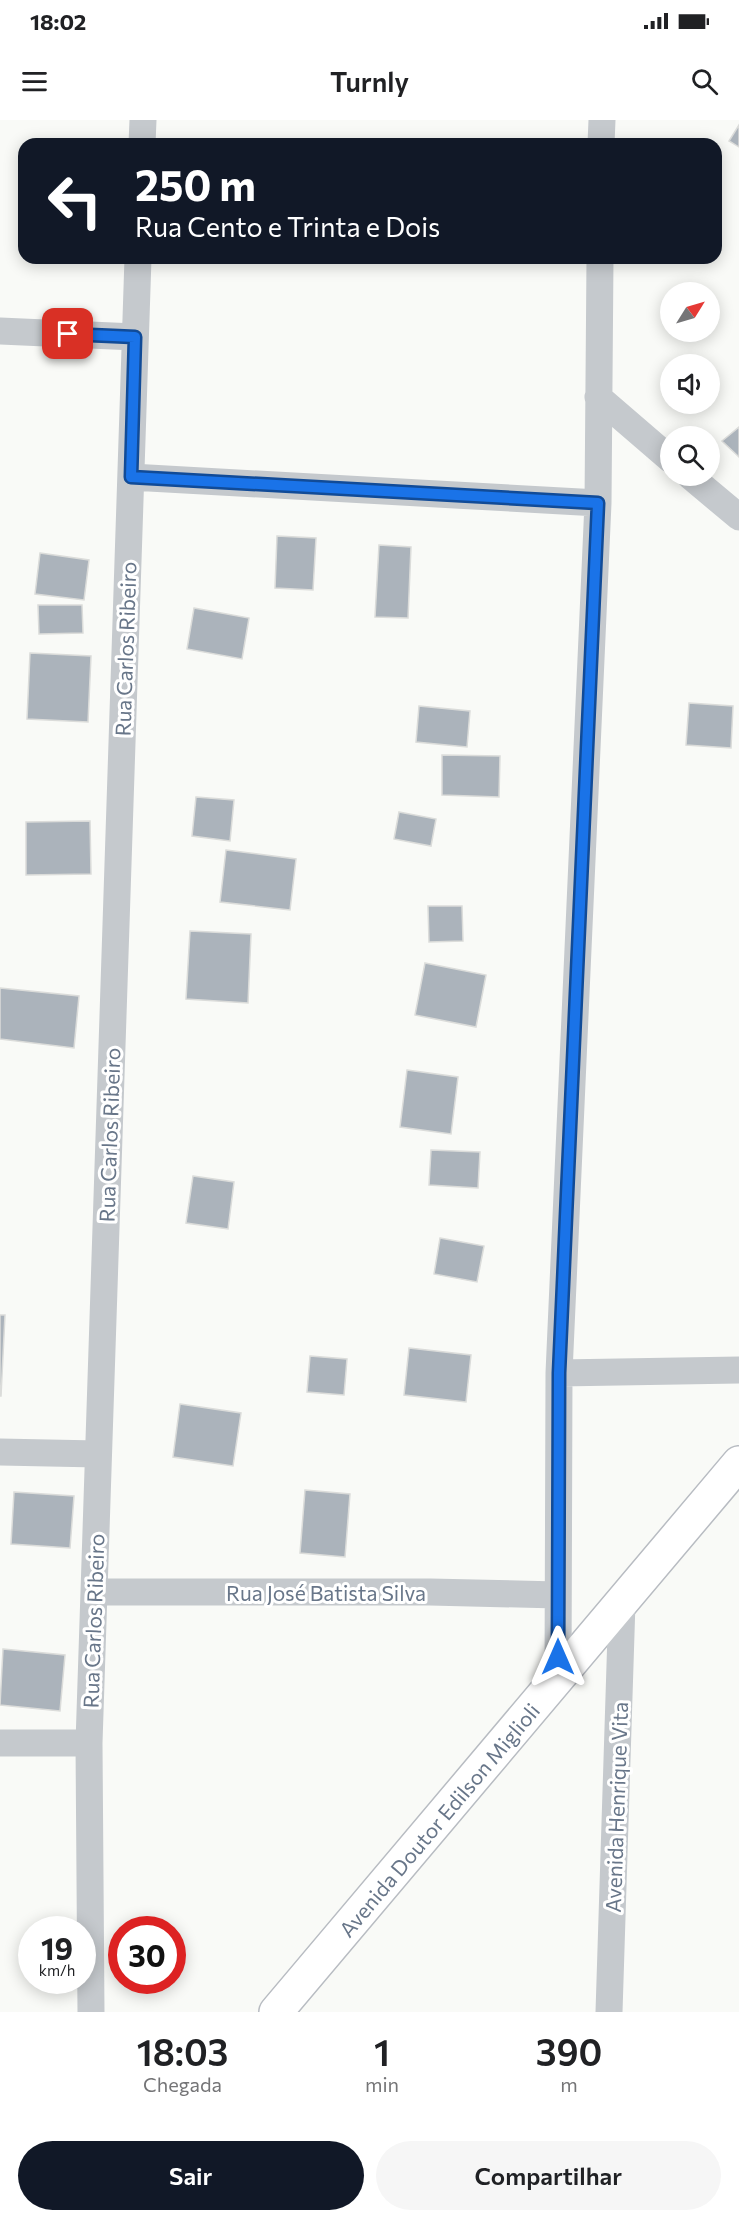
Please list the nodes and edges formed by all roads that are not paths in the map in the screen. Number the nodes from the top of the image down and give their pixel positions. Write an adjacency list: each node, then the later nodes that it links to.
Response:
1 (142, 120): 3 (street)
2 (602, 120): 4 (street)
3 (142, 138)
4 (601, 138)
5 (138, 264): 8 (street, Rua Carlos Ribeiro)
6 (600, 264): 9 (street)
7 (0, 331): 8 (street)
8 (135, 337): 11 (street, Rua Carlos Ribeiro)
9 (598, 397): 10 (street); 13 (street)
10 (660, 450)
11 (131, 477): 13 (street); 18 (street, Rua Carlos Ribeiro)
12 (702, 486): 14 (street)
13 (598, 503): 16 (street)
14 (739, 517)
15 (739, 1370): 16 (street)
16 (559, 1373): 21 (street)
17 (0, 1452): 18 (street)
18 (98, 1454): 20 (street, Rua Carlos Ribeiro)
19 (739, 1463): 22 (street, Avenida Doutor Edilson Miglioli)
20 (94, 1592): 21 (street, Rua José Batista Silva); 25 (street, Rua Carlos Ribeiro)
21 (558, 1595): 23 (street)
22 (622, 1602): 23 (street, Avenida Doutor Edilson Miglioli); 28 (street, Avenida Henrique Vita)
23 (558, 1678): 27 (street, Avenida Doutor Edilson Miglioli)
24 (0, 1743): 25 (street)
25 (89, 1743): 26 (street, Rua Carlos Ribeiro)
26 (91, 2012)
27 (276, 2012)
28 (609, 2012)

